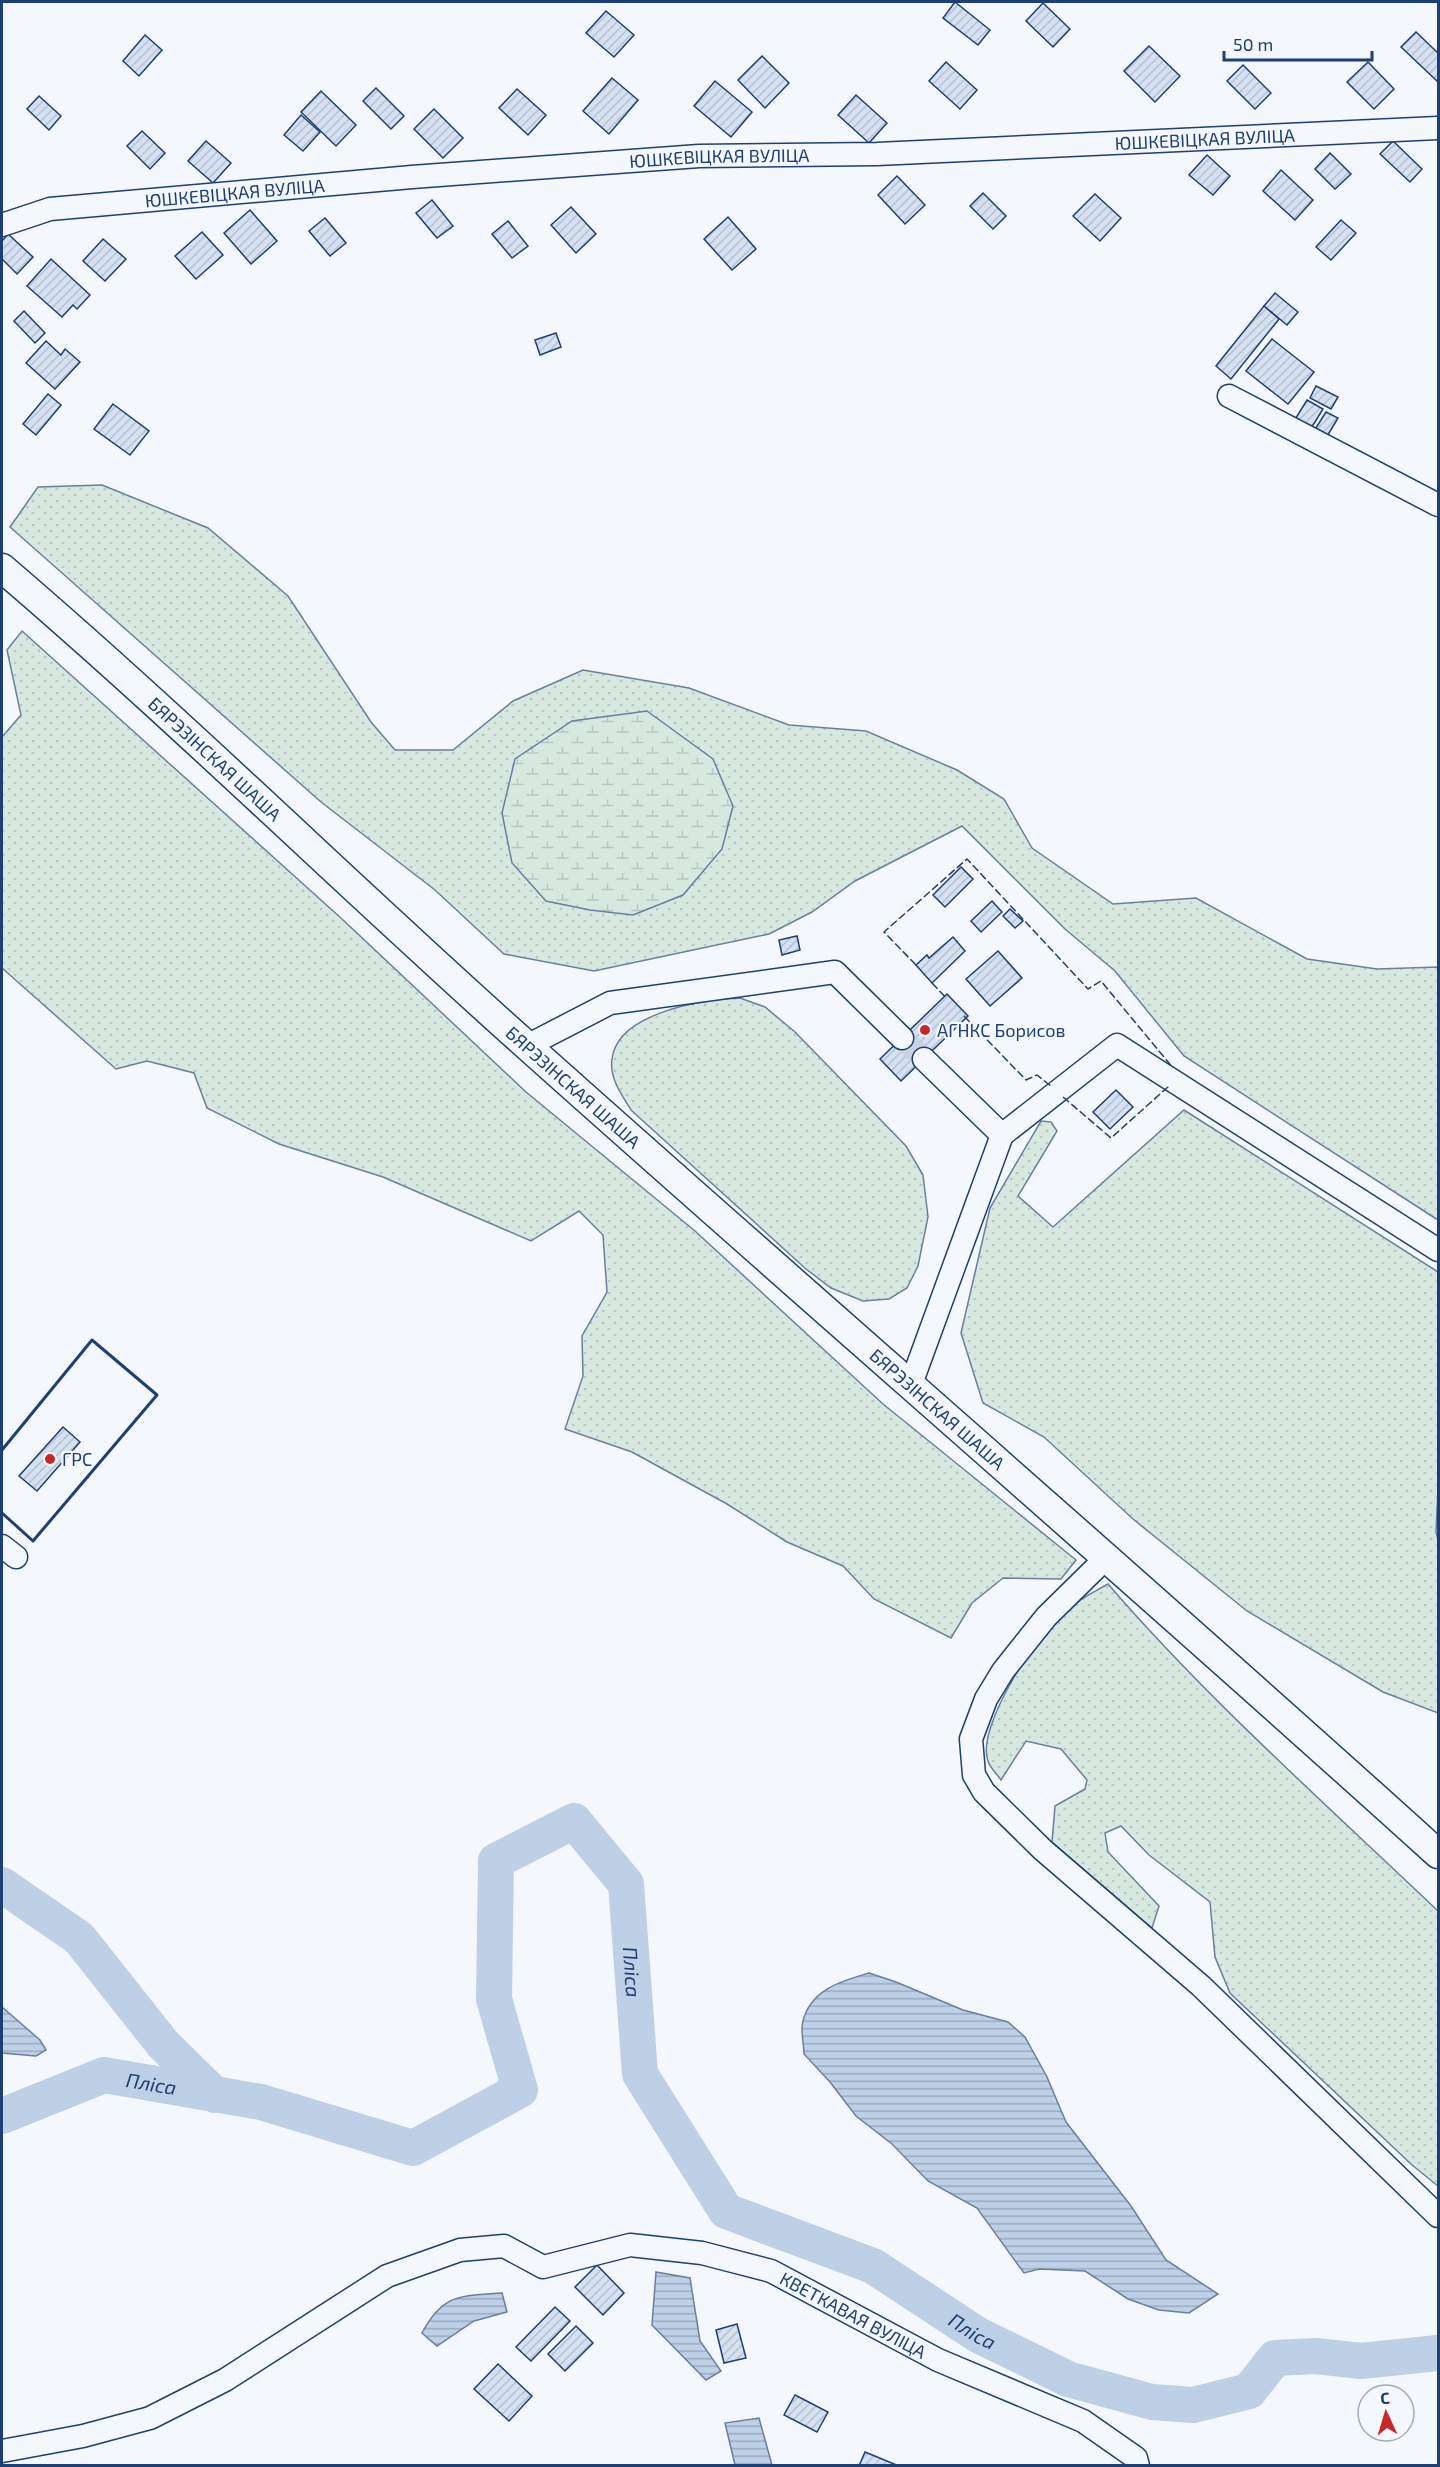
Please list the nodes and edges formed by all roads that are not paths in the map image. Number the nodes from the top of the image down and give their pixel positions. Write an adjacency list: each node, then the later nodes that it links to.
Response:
1 (1438, 128): 2 (street, ЮШКЕВІЦКАЯ ВУЛІЦА)
2 (2, 225)
3 (1229, 396): 4 (street)
4 (1438, 505)
5 (2, 568): 7 (main road, БЯРЭЗІНСКАЯ ШАША)
6 (902, 1038): 7 (street)
7 (527, 1046): 11 (main road, БЯРЭЗІНСКАЯ ШАША)
8 (924, 1059): 9 (street)
9 (1002, 1135): 10 (street); 11 (street)
10 (1438, 1250)
11 (911, 1384): 12 (main road, БЯРЭЗІНСКАЯ ШАША)
12 (1107, 1557): 13 (main road, БЯРЭЗІНСКАЯ ШАША); 14 (street)
13 (1438, 1854)
14 (1438, 2216)
15 (2, 2451): 16 (street, КВЕТКАВАЯ ВУЛІЦА)
16 (1138, 2466)

